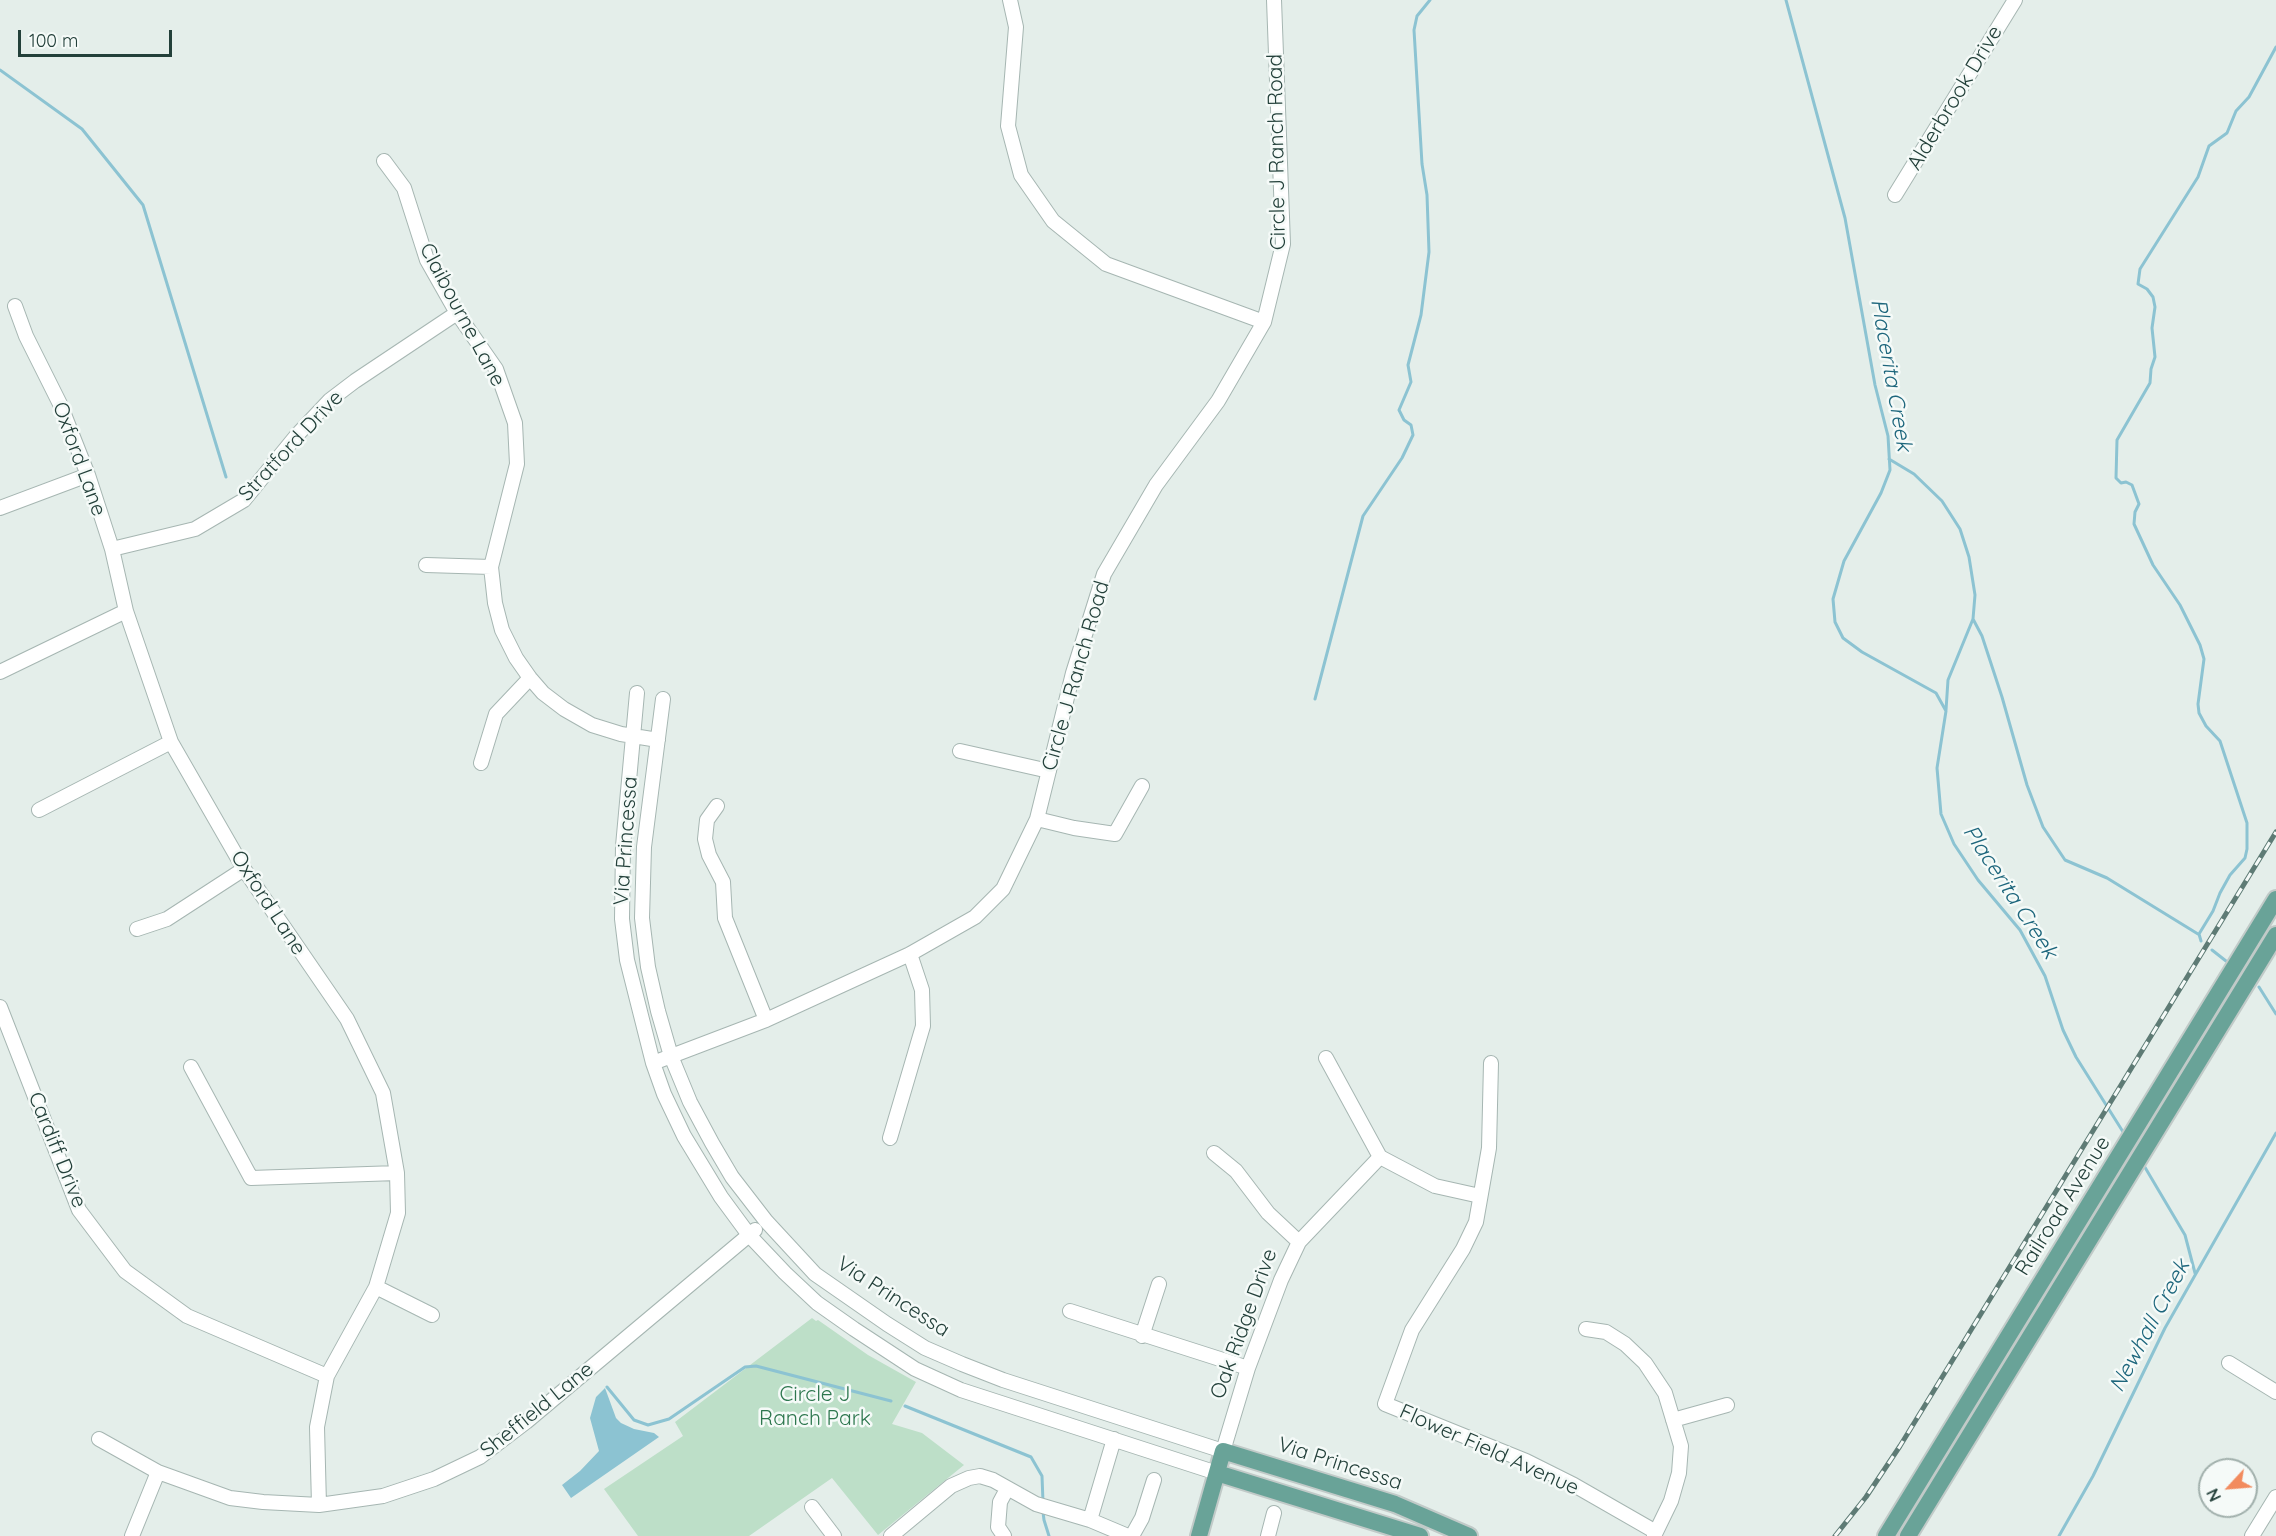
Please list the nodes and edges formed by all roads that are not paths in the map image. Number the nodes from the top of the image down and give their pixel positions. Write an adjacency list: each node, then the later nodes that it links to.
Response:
1 (1010, 0): 8 (street)
2 (1274, 0): 8 (street, Circle J Ranch Road)
3 (2015, 0): 5 (street, Alderbrook Drive)
4 (384, 162): 7 (street, Claibourne Lane)
5 (1895, 195)
6 (15, 306): 9 (street, Oxford Lane)
7 (457, 312): 11 (street, Stratford Drive); 13 (street, Claibourne Lane)
8 (1264, 322): 24 (street, Circle J Ranch Road)
9 (88, 475): 10 (street); 11 (street, Oxford Lane)
10 (0, 508)
11 (112, 549): 14 (street, Oxford Lane)
12 (426, 565): 13 (street)
13 (491, 567): 16 (street, Claibourne Lane)
14 (126, 612): 15 (street); 21 (street, Oxford Lane)
15 (0, 672)
16 (530, 678): 19 (street, Claibourne Lane); 23 (street)
17 (637, 693): 19 (street, Via Princessa)
18 (663, 699): 20 (street, Via Princessa)
19 (634, 736): 20 (street, Claibourne Lane); 38 (street, Via Princessa)
20 (658, 740): 36 (street, Via Princessa)
21 (171, 742): 27 (street); 29 (street, Oxford Lane)
22 (960, 751): 24 (street)
23 (481, 763)
24 (1049, 771): 28 (street, Circle J Ranch Road)
25 (1142, 786): 28 (street)
26 (717, 806): 35 (street)
27 (39, 810)
28 (1037, 819): 33 (street, Circle J Ranch Road)
29 (244, 869): 31 (street); 44 (street, Oxford Lane)
30 (2276, 898): 83 (main road, Railroad Avenue)
31 (137, 929)
32 (2276, 934): 84 (main road, Railroad Avenue)
33 (909, 954): 35 (street, Circle J Ranch Road); 41 (street)
34 (0, 1007): 57 (street, Cardiff Drive)
35 (766, 1020): 36 (street, Circle J Ranch Road)
36 (671, 1056): 38 (street, Circle J Ranch Road); 46 (street, Via Princessa)
37 (1326, 1058): 43 (street)
38 (653, 1063): 47 (street, Via Princessa)
39 (1491, 1063): 45 (street)
40 (191, 1067): 44 (street)
41 (890, 1138)
42 (1214, 1154): 48 (street)
43 (1380, 1157): 45 (street); 48 (street, Oak Ridge Drive)
44 (397, 1173): 50 (street, Oxford Lane)
45 (1480, 1196): 73 (street, Flower Field Avenue)
46 (766, 1221): 47 (street, Sheffield Lane); 63 (street, Via Princessa)
47 (749, 1235): 62 (street, Via Princessa); 69 (street, Sheffield Lane)
48 (1299, 1242): 56 (street, Oak Ridge Drive)
49 (1159, 1284): 54 (street)
50 (376, 1287): 52 (street); 57 (street, Oxford Lane)
51 (1070, 1311): 54 (street)
52 (432, 1316)
53 (1586, 1329): 60 (street)
54 (1142, 1336): 56 (street)
55 (2229, 1363): 58 (street)
56 (1248, 1368): 63 (street, Oak Ridge Drive)
57 (327, 1376): 69 (street, Oxford Lane)
58 (2276, 1392)
59 (1727, 1405): 60 (street)
60 (1673, 1420): 73 (street)
61 (99, 1439): 64 (street, Sheffield Lane)
62 (1114, 1439): 65 (street, Via Princessa); 72 (street)
63 (1223, 1451): 65 (main road, Oak Ridge Drive); 82 (main road, Via Princessa)
64 (158, 1472): 69 (street, Sheffield Lane); 74 (street)
65 (1217, 1473): 79 (main road, Oak Ridge Drive); 81 (main road, Via Princessa)
66 (1154, 1480): 78 (street)
67 (1008, 1489): 72 (street); 76 (street); 77 (street)
68 (2276, 1497): 85 (street)
69 (319, 1505)
70 (812, 1507): 75 (street)
71 (1274, 1514): 80 (street)
72 (1090, 1520): 78 (street)
73 (1655, 1534)
74 (132, 1536)
75 (834, 1536)
76 (891, 1536)
77 (1004, 1536)
78 (1130, 1536)
79 (1199, 1536)
80 (1268, 1536)
81 (1420, 1536)
82 (1469, 1536)
83 (1886, 1536)
84 (1908, 1536)
85 (2252, 1536)

